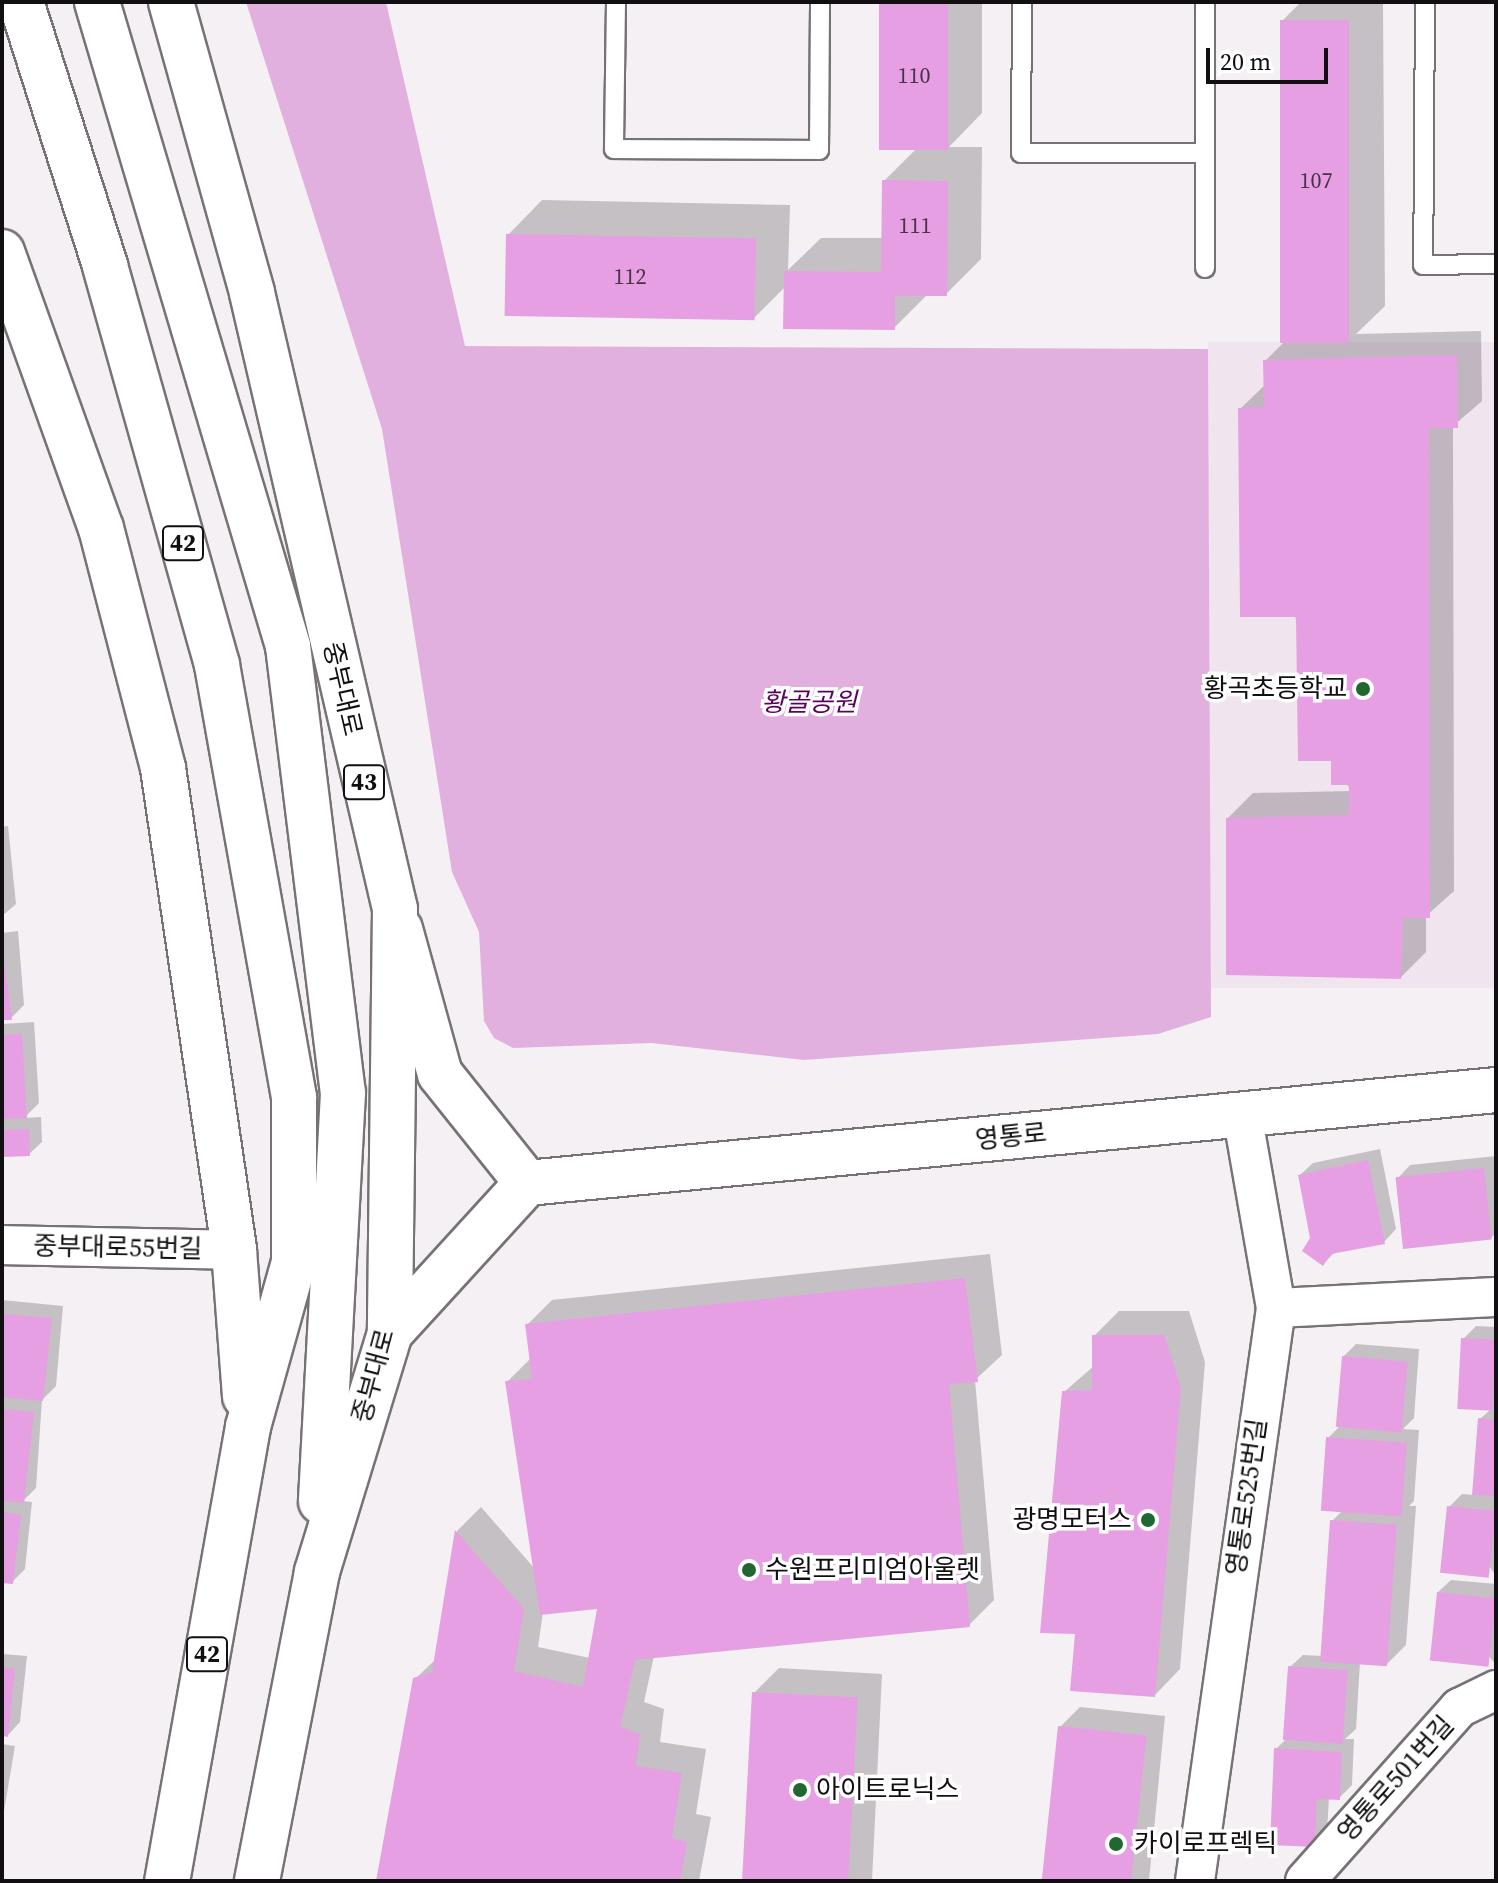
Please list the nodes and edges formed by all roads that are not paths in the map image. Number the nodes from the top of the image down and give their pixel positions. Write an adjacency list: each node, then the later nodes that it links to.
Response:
1 (21, 2): 22 (main road, 42)
2 (97, 2): 23 (main road, 중부대로)
3 (171, 2): 13 (main road, 중부대로 / 43)
4 (616, 2): 5 (lane)
5 (820, 2)
6 (1022, 2): 9 (lane)
7 (1205, 2): 9 (lane)
8 (1425, 2): 11 (lane)
9 (1205, 153): 12 (lane)
10 (2, 252): 18 (main road)
11 (1496, 264)
12 (1205, 268)
13 (395, 909): 16 (main road); 21 (main road, 중부대로 / 43)
14 (1496, 1090): 15 (main road, 영통로)
15 (1242, 1114): 16 (main road, 영통로); 20 (street, 영통로525번길)
16 (527, 1183): 21 (main road)
17 (2, 1245): 18 (street, 중부대로55번길)
18 (234, 1250): 22 (main road)
19 (1496, 1297): 20 (street)
20 (1276, 1308): 27 (street, 영통로525번길)
21 (390, 1333): 23 (main road, 중부대로 / 43)
22 (248, 1427): 25 (main road, 42)
23 (317, 1572): 26 (main road, 중부대로)
24 (1496, 1690): 28 (street, 영통로501번길)
25 (167, 1881)
26 (257, 1881)
27 (1195, 1881)
28 (1305, 1881)

